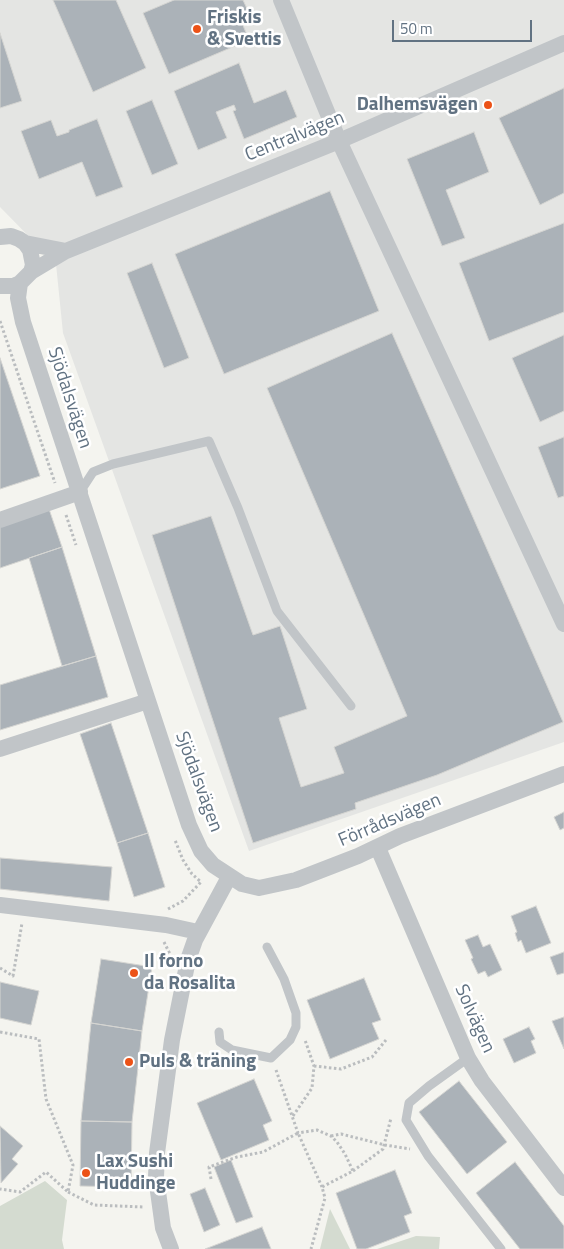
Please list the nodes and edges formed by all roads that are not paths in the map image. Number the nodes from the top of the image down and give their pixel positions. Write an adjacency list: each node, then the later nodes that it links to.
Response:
1 (281, 0): 3 (street)
2 (564, 43): 3 (street, Centralvägen)
3 (340, 141): 5 (street, Centralvägen); 11 (street)
4 (9, 236): 5 (street); 6 (street, Sjödalsvägen)
5 (66, 251): 6 (street, Centralvägen)
6 (25, 278): 7 (street); 8 (street, Sjödalsvägen)
7 (0, 287): 8 (street, Sjödalsvägen)
8 (23, 322): 9 (street, Sjödalsvägen)
9 (80, 492): 10 (street); 12 (street, Sjödalsvägen); 13 (lane)
10 (0, 520)
11 (564, 624)
12 (148, 701): 14 (street); 17 (street, Sjödalsvägen)
13 (351, 706)
14 (0, 749)
15 (564, 774): 16 (street, Förrådsvägen)
16 (378, 848): 17 (street, Förrådsvägen); 22 (street, Solvägen)
17 (229, 877): 19 (street)
18 (0, 905): 19 (street)
19 (198, 932): 24 (street)
20 (267, 947): 21 (lane)
21 (219, 1032)
22 (468, 1058): 23 (street, Solvägen); 25 (lane)
23 (564, 1188)
24 (171, 1249)
25 (501, 1249)

